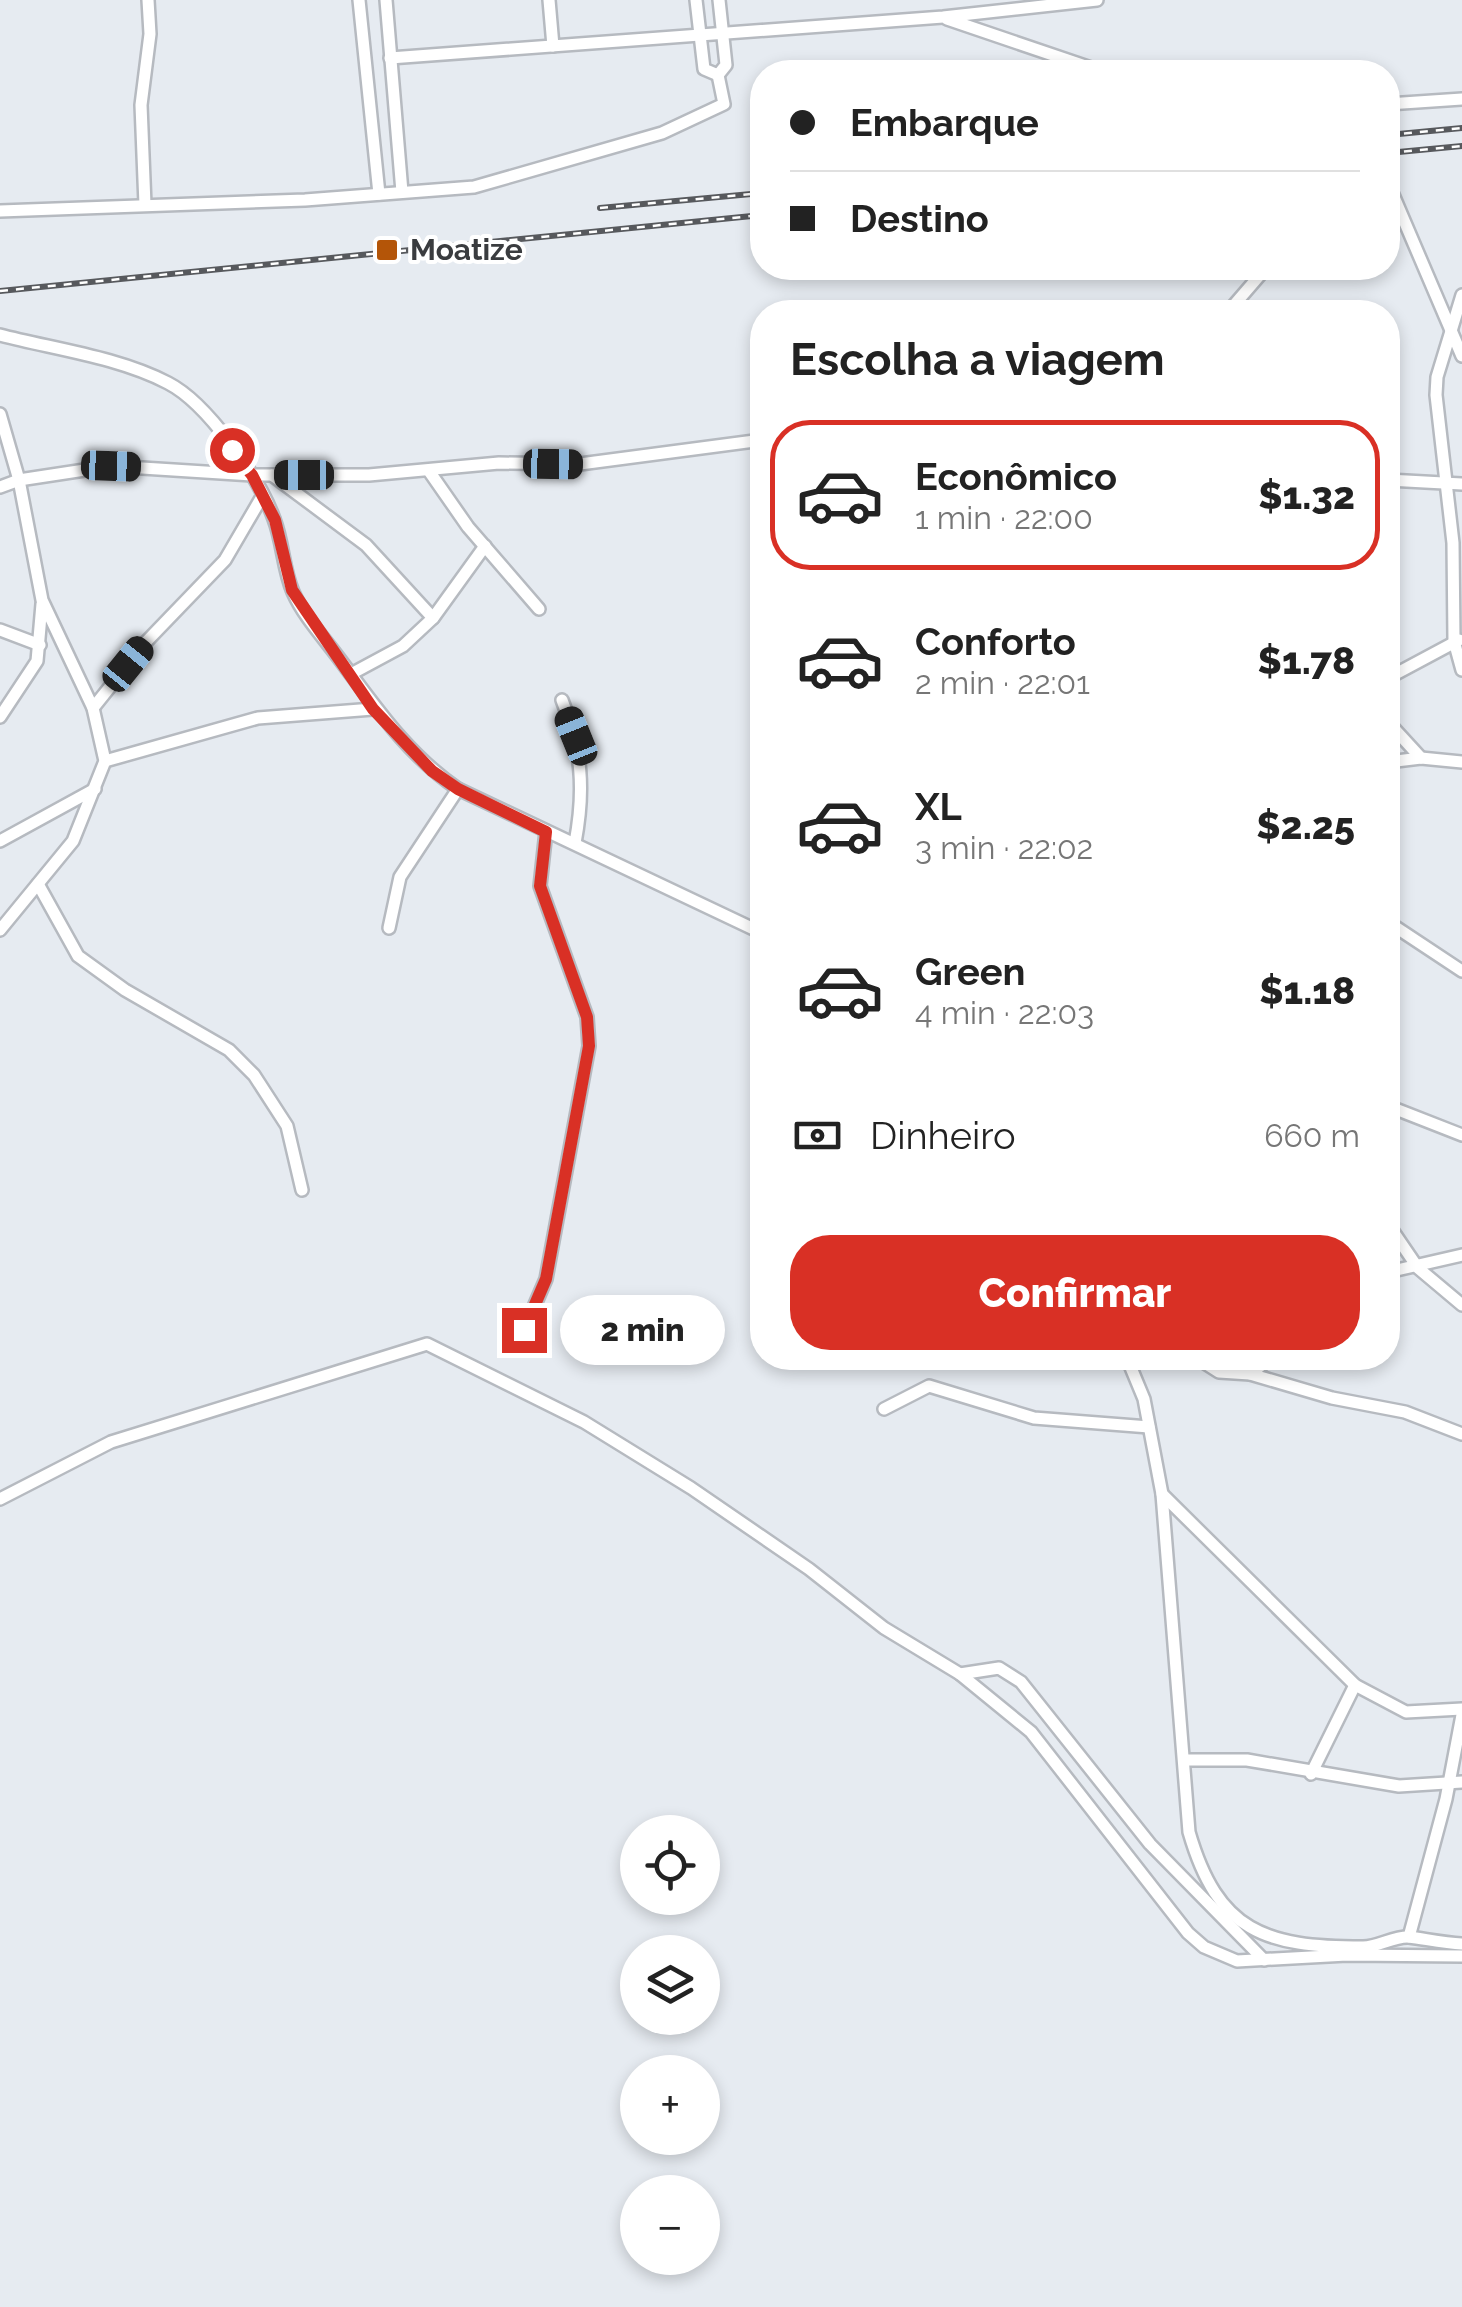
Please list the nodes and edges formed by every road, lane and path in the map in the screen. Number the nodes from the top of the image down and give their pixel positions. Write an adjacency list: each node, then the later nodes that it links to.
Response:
1 (148, 0): 19 (street)
2 (359, 0): 18 (street)
3 (386, 0): 12 (street)
4 (549, 0): 11 (street)
5 (696, 0): 10 (street)
6 (719, 0): 9 (street)
7 (1097, 0): 8 (street)
8 (943, 17): 9 (street); 13 (street)
9 (722, 32): 10 (street); 14 (street)
10 (700, 34): 11 (street); 14 (street)
11 (553, 46): 12 (street)
12 (390, 58): 17 (street)
13 (1068, 60)
14 (718, 75): 17 (street)
15 (1462, 99): 16 (street)
16 (1400, 103)
17 (402, 192): 18 (street)
18 (379, 194): 19 (street)
19 (145, 205): 21 (street)
20 (1400, 210): 25 (street)
21 (0, 211)
22 (1256, 280): 24 (street)
23 (1462, 296): 25 (street)
24 (1238, 300)
25 (1453, 330): 27 (street); 35 (street)
26 (0, 335): 31 (street)
27 (1462, 356)
28 (0, 414): 33 (street)
29 (750, 442): 30 (street)
30 (429, 471): 32 (street); 39 (street)
31 (252, 475): 32 (street); 33 (street); 38 (street)
32 (272, 475): 42 (street)
33 (19, 480): 37 (street); 40 (street)
34 (1400, 481): 35 (street)
35 (1448, 483): 36 (street); 44 (street)
36 (1462, 484)
37 (0, 487)
38 (263, 495): 49 (street); 51 (street)
39 (485, 546): 41 (street); 42 (street)
40 (42, 600): 45 (street); 51 (street)
41 (539, 609)
42 (433, 618): 49 (street)
43 (0, 630): 45 (street)
44 (1458, 640): 46 (street); 48 (street)
45 (40, 645): 53 (street)
46 (1460, 657): 47 (street)
47 (1462, 670)
48 (1400, 671)
49 (351, 674): 52 (street)
50 (562, 700): 63 (street)
51 (93, 708): 56 (street)
52 (373, 709): 56 (street); 59 (street)
53 (0, 716)
54 (1400, 735): 55 (street)
55 (1421, 758): 57 (street); 58 (street)
56 (105, 760): 60 (street)
57 (1400, 761)
58 (1462, 762)
59 (458, 789): 61 (street); 65 (street)
60 (95, 790): 62 (street); 64 (street)
61 (546, 832): 63 (street); 78 (street)
62 (0, 841)
63 (574, 843): 66 (street)
64 (38, 884): 67 (street); 72 (street)
65 (389, 928)
66 (750, 928)
67 (0, 930)
68 (1400, 930): 69 (street)
69 (1462, 971)
70 (1400, 1111): 71 (street)
71 (1462, 1135)
72 (302, 1190)
73 (1400, 1242): 75 (street)
74 (1462, 1255): 75 (street)
75 (1418, 1268): 76 (street); 77 (street)
76 (1400, 1270)
77 (1462, 1305)
78 (524, 1330)
79 (1131, 1370): 84 (street)
80 (1216, 1370): 82 (street)
81 (1255, 1370): 82 (street)
82 (1250, 1374): 85 (street)
83 (884, 1409): 84 (street)
84 (1149, 1426): 86 (street)
85 (1462, 1434)
86 (1162, 1494): 89 (street); 91 (street)
87 (0, 1499): 88 (street)
88 (960, 1674): 97 (street); 97 (street)
89 (1355, 1685): 90 (street); 92 (street)
90 (1462, 1712): 93 (street)
91 (1184, 1760): 92 (street); 94 (street)
92 (1312, 1774): 93 (street)
93 (1456, 1782): 94 (street)
94 (1409, 1937): 95 (street)
95 (1462, 1944)
96 (1462, 1956): 97 (street)
97 (1264, 1960)

